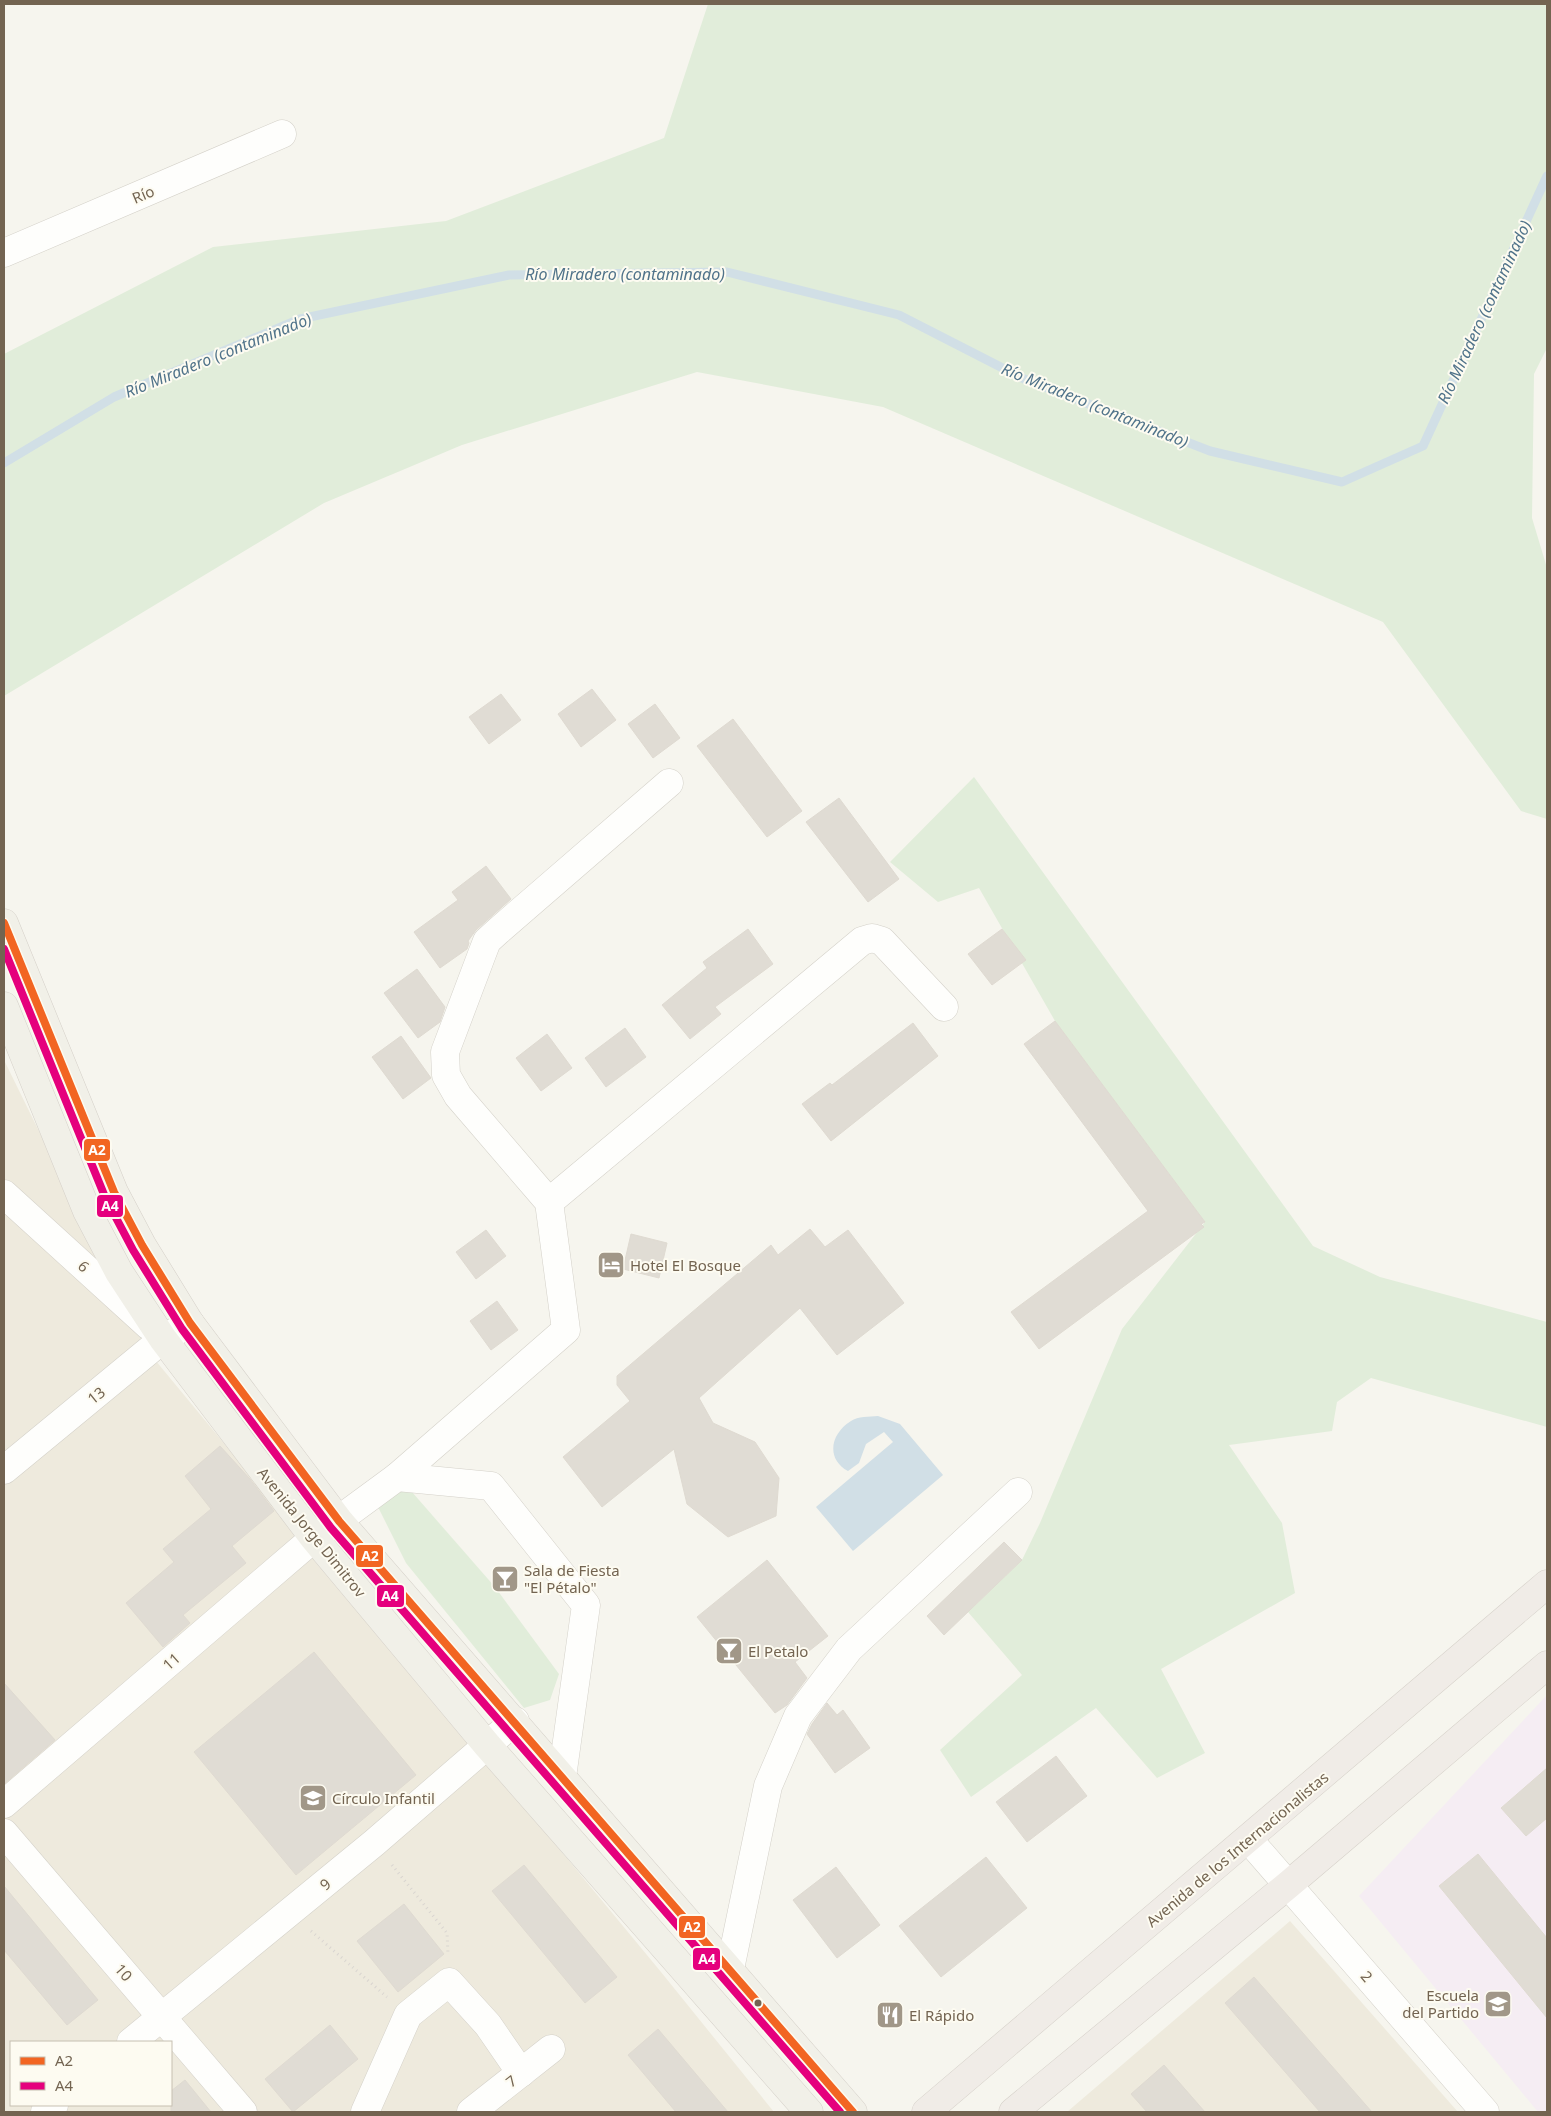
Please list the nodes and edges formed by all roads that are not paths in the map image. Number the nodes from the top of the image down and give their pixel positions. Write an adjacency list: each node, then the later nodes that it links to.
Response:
1 (282, 134): 2 (street, Río)
2 (4, 253)
3 (669, 783): 8 (street)
4 (4, 923): 9 (main road, Avenida Jorge Dimitrov)
5 (4, 1006): 10 (main road, Avenida Jorge Dimitrov)
6 (944, 1007): 8 (street)
7 (4, 1194): 10 (street, 6)
8 (549, 1202): 12 (street, 11)
9 (190, 1323): 10 (street, 13); 14 (main road, Avenida Jorge Dimitrov)
10 (164, 1339): 11 (street, 13); 15 (main road, Avenida Jorge Dimitrov)
11 (4, 1470)
12 (397, 1477): 14 (street, 11); 20 (street)
13 (1018, 1492): 25 (street)
14 (340, 1521): 15 (street, 11); 18 (main road, Avenida Jorge Dimitrov)
15 (314, 1538): 19 (main road, Avenida Jorge Dimitrov); 21 (street, 11)
16 (1547, 1584): 23 (highway, Avenida de los Internacionalistas)
17 (1547, 1665): 24 (highway)
18 (515, 1721): 19 (street, 9); 20 (main road, Avenida Jorge Dimitrov)
19 (487, 1745): 26 (street, 9); 33 (main road, Avenida Jorge Dimitrov)
20 (562, 1777): 25 (main road, Avenida Jorge Dimitrov)
21 (4, 1804)
22 (4, 1833): 26 (street, 10)
23 (1249, 1840): 24 (street, 2); 35 (highway, Avenida de los Internacionalistas)
24 (1288, 1885): 36 (highway); 37 (street, 2)
25 (730, 1969): 34 (main road, Avenida Jorge Dimitrov)
26 (162, 2017): 27 (street, 9); 30 (street, 10)
27 (132, 2041)
28 (551, 2049): 29 (street, 7)
29 (521, 2073): 31 (street); 32 (street, 7)
30 (243, 2112)
31 (365, 2112)
32 (471, 2112)
33 (809, 2112)
34 (853, 2112)
35 (926, 2112)
36 (1013, 2112)
37 (1485, 2112)

